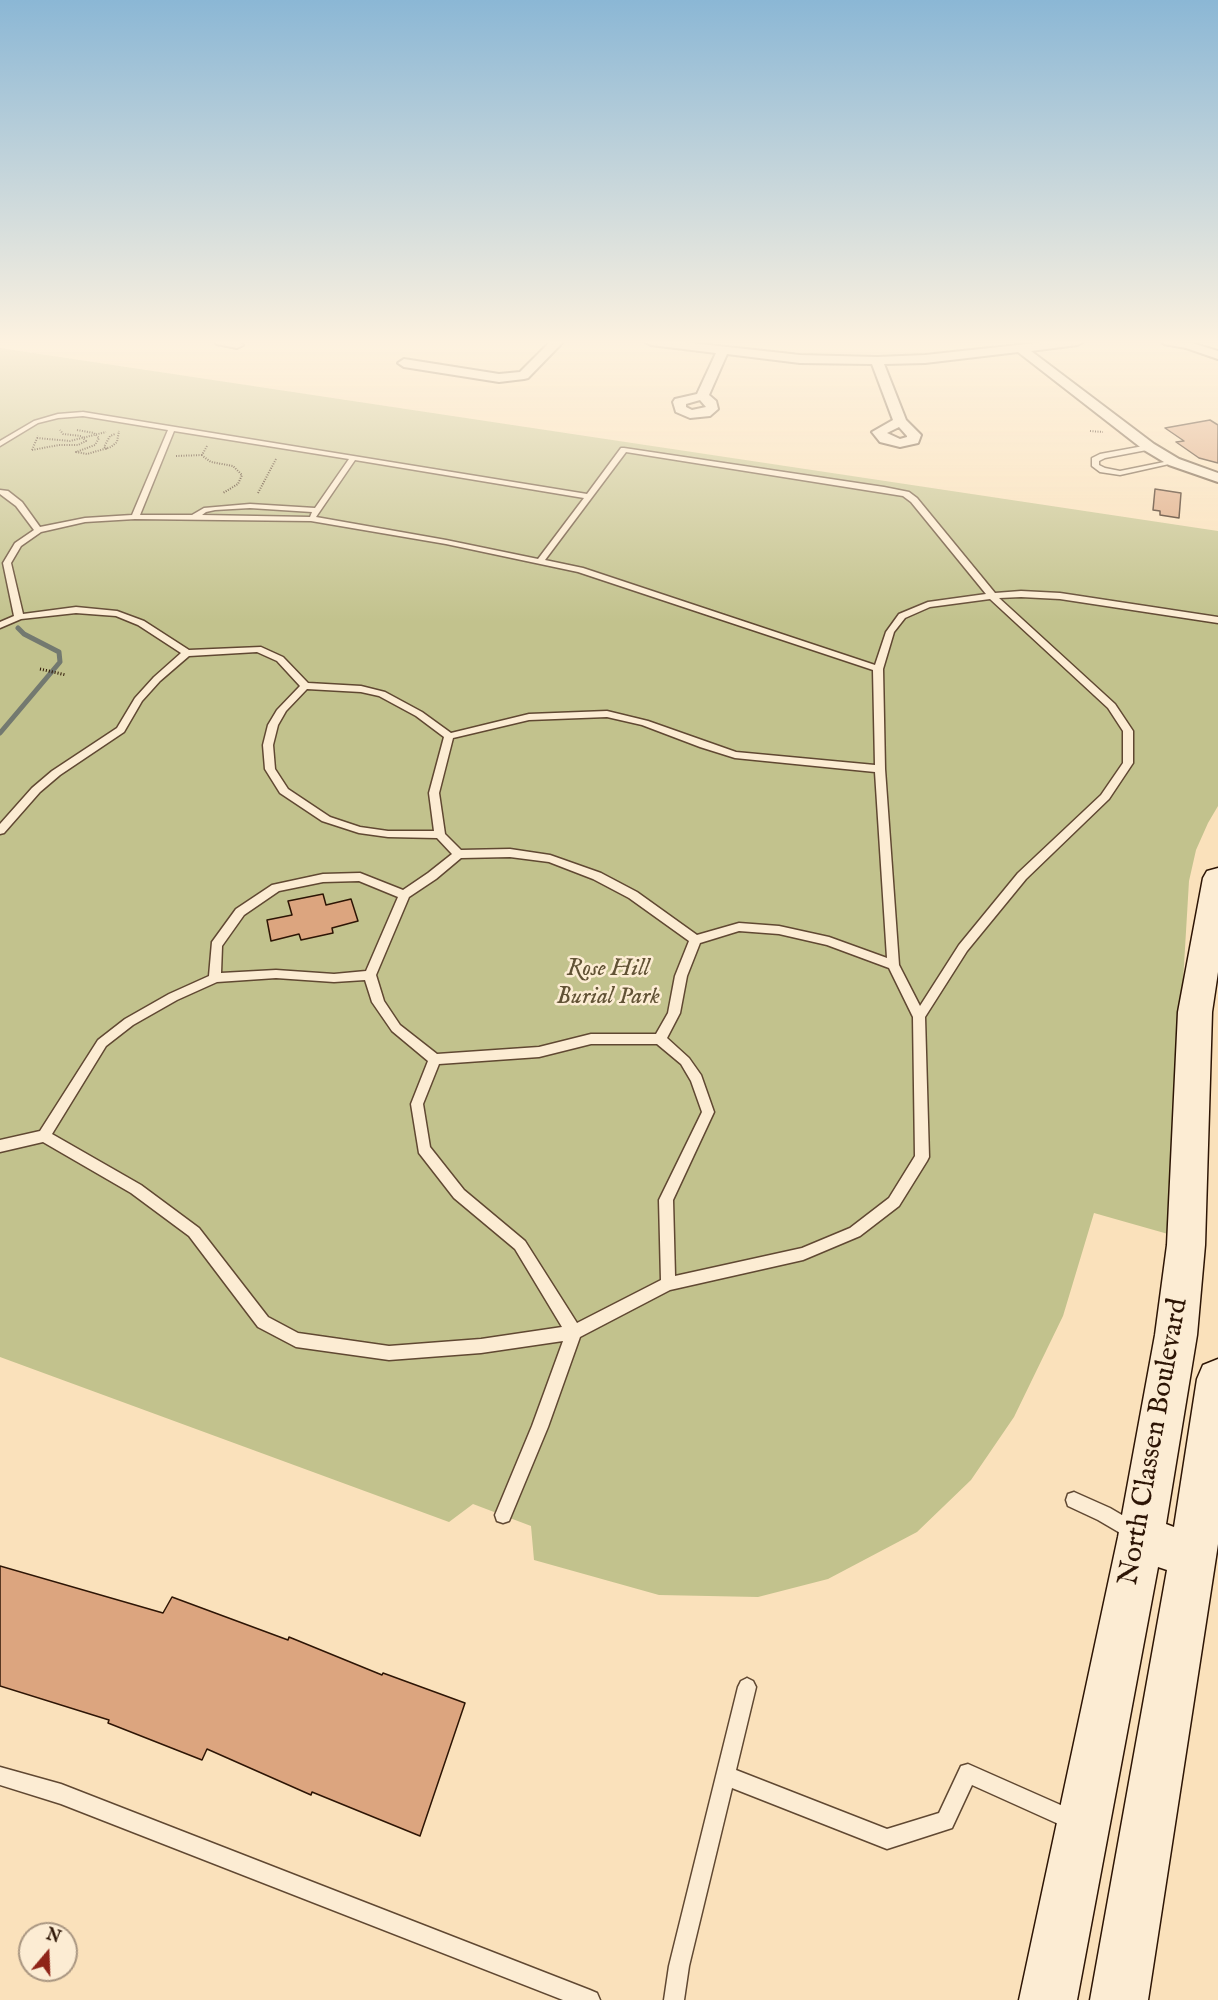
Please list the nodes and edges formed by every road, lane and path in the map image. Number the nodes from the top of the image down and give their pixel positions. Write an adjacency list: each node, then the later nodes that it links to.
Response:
1 (14, 435): 15 (lane)
2 (40, 435): 13 (path)
3 (69, 435): 14 (path)
4 (97, 435): 14 (path)
5 (98, 435): 17 (path)
6 (111, 435): 17 (path)
7 (118, 435): 17 (path)
8 (169, 435): 19 (lane)
9 (216, 435): 11 (lane)
10 (1134, 435): 16 (street)
11 (220, 436): 18 (path); 21 (lane)
12 (29, 438): 13 (path)
13 (37, 438): 14 (path); 14 (path)
14 (85, 439)
15 (0, 444)
16 (1149, 447): 22 (street); 22 (lane)
17 (108, 450)
18 (202, 455): 19 (path); 27 (path)
19 (160, 456): 29 (lane)
20 (269, 458): 26 (path)
21 (353, 458): 25 (lane); 28 (lane)
22 (1174, 462): 23 (street)
23 (1218, 478)
24 (0, 492): 32 (lane)
25 (588, 496): 33 (lane); 34 (lane)
26 (250, 506): 27 (lane); 28 (lane)
27 (215, 508): 30 (lane)
28 (317, 510): 31 (lane)
29 (135, 517): 30 (lane); 32 (lane)
30 (193, 518): 31 (lane)
31 (311, 519): 33 (lane)
32 (38, 530): 35 (lane)
33 (542, 560): 40 (lane)
34 (994, 598): 36 (lane); 40 (lane); 54 (lane)
35 (19, 617): 37 (lane); 38 (lane)
36 (1218, 620)
37 (0, 625)
38 (187, 653): 42 (lane); 45 (lane)
39 (40, 669): 41 (path)
40 (878, 669): 44 (lane)
41 (66, 675)
42 (305, 686): 43 (lane); 46 (lane)
43 (449, 736): 44 (lane); 46 (lane)
44 (880, 768): 51 (lane)
45 (0, 831)
46 (440, 835): 47 (lane)
47 (458, 854): 49 (lane); 50 (lane)
48 (1218, 878): 64 (main road, North Classen Boulevard)
49 (404, 895): 52 (lane); 53 (lane)
50 (695, 940): 51 (lane); 55 (lane)
51 (893, 965): 54 (lane)
52 (370, 975): 53 (lane); 56 (lane)
53 (215, 978): 57 (lane)
54 (919, 1017): 59 (lane)
55 (660, 1039): 56 (lane); 59 (lane)
56 (435, 1059): 60 (lane)
57 (44, 1136): 58 (lane); 60 (lane)
58 (0, 1146)
59 (668, 1284): 60 (lane)
60 (574, 1332): 63 (lane)
61 (1218, 1379): 65 (main road, North Classen Boulevard)
62 (1074, 1500): 64 (lane)
63 (503, 1515)
64 (1141, 1536): 65 (main road); 69 (main road, North Classen Boulevard)
65 (1193, 1557): 73 (main road, North Classen Boulevard)
66 (747, 1688): 68 (lane)
67 (0, 1776): 70 (lane)
68 (726, 1776): 69 (lane); 71 (lane)
69 (1083, 1825): 72 (main road, North Classen Boulevard)
70 (590, 2000)
71 (675, 2000)
72 (1048, 2000)
73 (1119, 2000)

